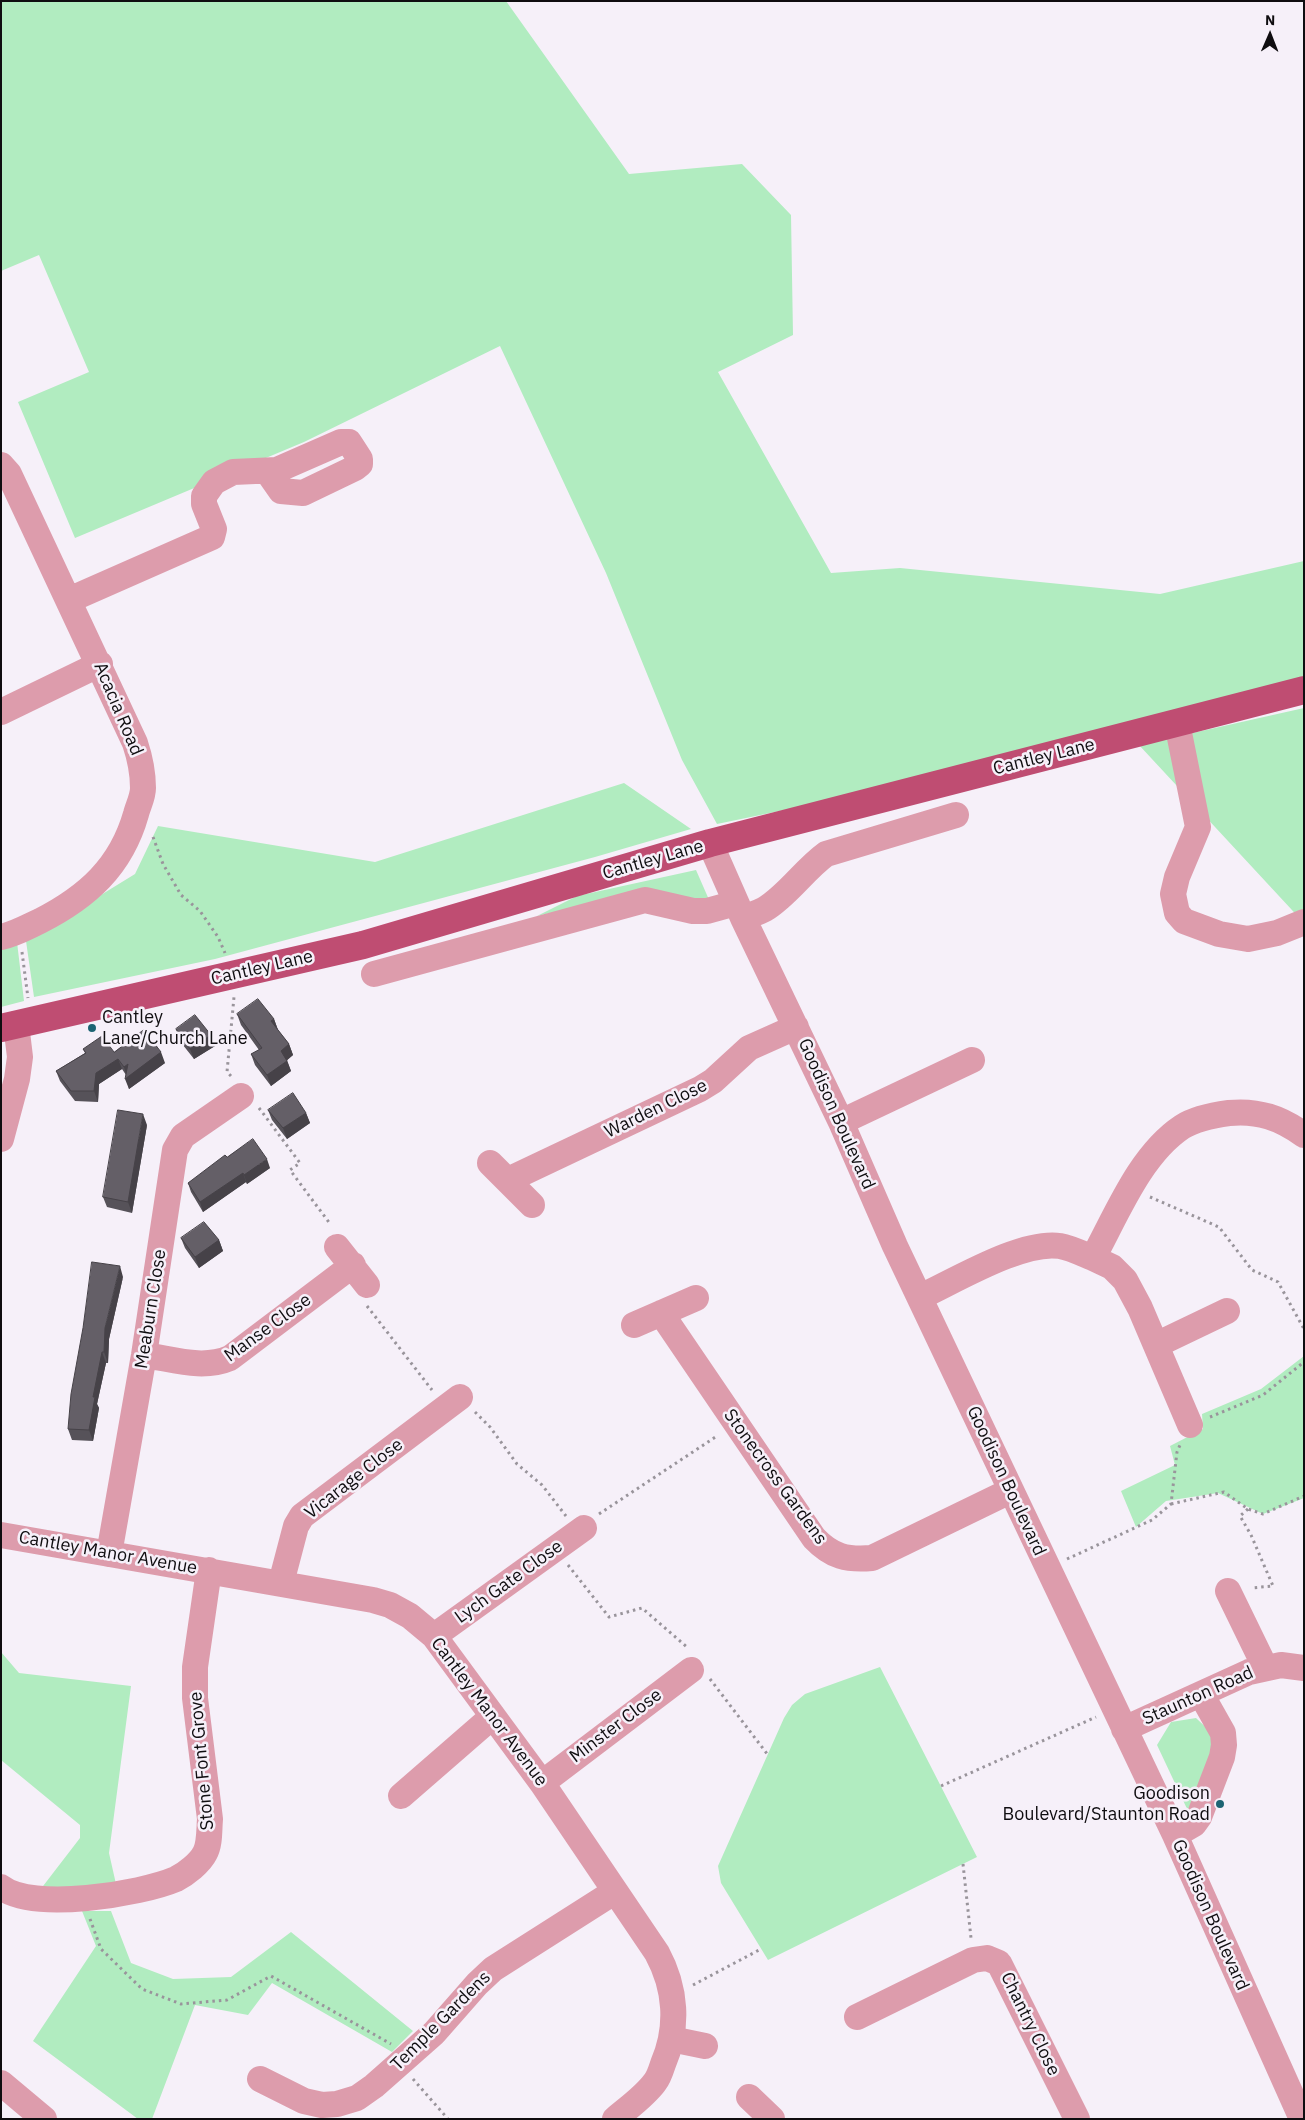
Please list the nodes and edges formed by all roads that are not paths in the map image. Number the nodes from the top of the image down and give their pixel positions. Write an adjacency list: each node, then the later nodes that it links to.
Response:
1 (1, 465): 3 (street, Acacia Road)
2 (267, 471): 3 (street)
3 (69, 600): 4 (street, Acacia Road)
4 (100, 664): 6 (street); 12 (street, Acacia Road)
5 (1304, 690): 7 (main road, Cantley Lane)
6 (1, 712)
7 (1178, 723): 9 (main road, Cantley Lane); 11 (street)
8 (956, 815): 10 (street, Cantley Lane)
9 (710, 843): 10 (street, Goodison Boulevard); 14 (main road, Cantley Lane)
10 (739, 910): 13 (street, Cantley Lane); 15 (street, Goodison Boulevard)
11 (1304, 922)
12 (9, 934)
13 (374, 974)
14 (16, 1024): 20 (street)
15 (796, 1027): 18 (street, Goodison Boulevard); 21 (street, Warden Close)
16 (972, 1060): 18 (street)
17 (244, 1094): 30 (street, Meaburn Close)
18 (841, 1122): 24 (street, Goodison Boulevard)
19 (1304, 1135): 22 (street)
20 (1, 1139)
21 (532, 1206)
22 (1093, 1258): 24 (street); 29 (street)
23 (352, 1266): 30 (street, Manse Close)
24 (920, 1297): 33 (street, Goodison Boulevard)
25 (696, 1298): 27 (street)
26 (1227, 1310): 29 (street)
27 (661, 1313): 28 (street); 33 (street, Stonecross Gardens)
28 (634, 1325)
29 (1156, 1345): 32 (street)
30 (144, 1355): 36 (street, Meaburn Close)
31 (453, 1403): 38 (street, Vicarage Close)
32 (1190, 1425)
33 (1010, 1491): 46 (street, Goodison Boulevard)
34 (584, 1528): 40 (street, Lych Gate Close)
35 (1, 1535): 36 (street, Cantley Manor Avenue)
36 (110, 1554): 37 (street, Cantley Manor Avenue)
37 (209, 1570): 38 (street, Cantley Manor Avenue); 50 (street, Stone Font Grove)
38 (281, 1583): 40 (street, Cantley Manor Avenue)
39 (1228, 1591): 42 (street)
40 (434, 1636): 45 (street, Cantley Manor Avenue)
41 (695, 1664): 47 (street, Minster Close)
42 (1265, 1667): 43 (street, Staunton Road); 44 (street, Staunton Road)
43 (1304, 1668)
44 (1200, 1694): 46 (street, Staunton Road); 49 (street)
45 (492, 1716): 47 (street, Cantley Manor Avenue); 48 (street)
46 (1119, 1719): 49 (street, Goodison Boulevard)
47 (542, 1782): 51 (street, Cantley Manor Avenue)
48 (401, 1796)
49 (1175, 1835): 62 (street, Goodison Boulevard)
50 (1, 1886)
51 (614, 1892): 53 (street, Cantley Manor Avenue); 55 (street, Temple Gardens)
52 (857, 2017): 61 (street, Chantry Close)
53 (671, 2040): 54 (street); 59 (street, Cantley Manor Avenue)
54 (705, 2046)
55 (260, 2079)
56 (1, 2083): 58 (street)
57 (750, 2097): 60 (street)
58 (44, 2119)
59 (615, 2119)
60 (772, 2119)
61 (1077, 2119)
62 (1302, 2119)

